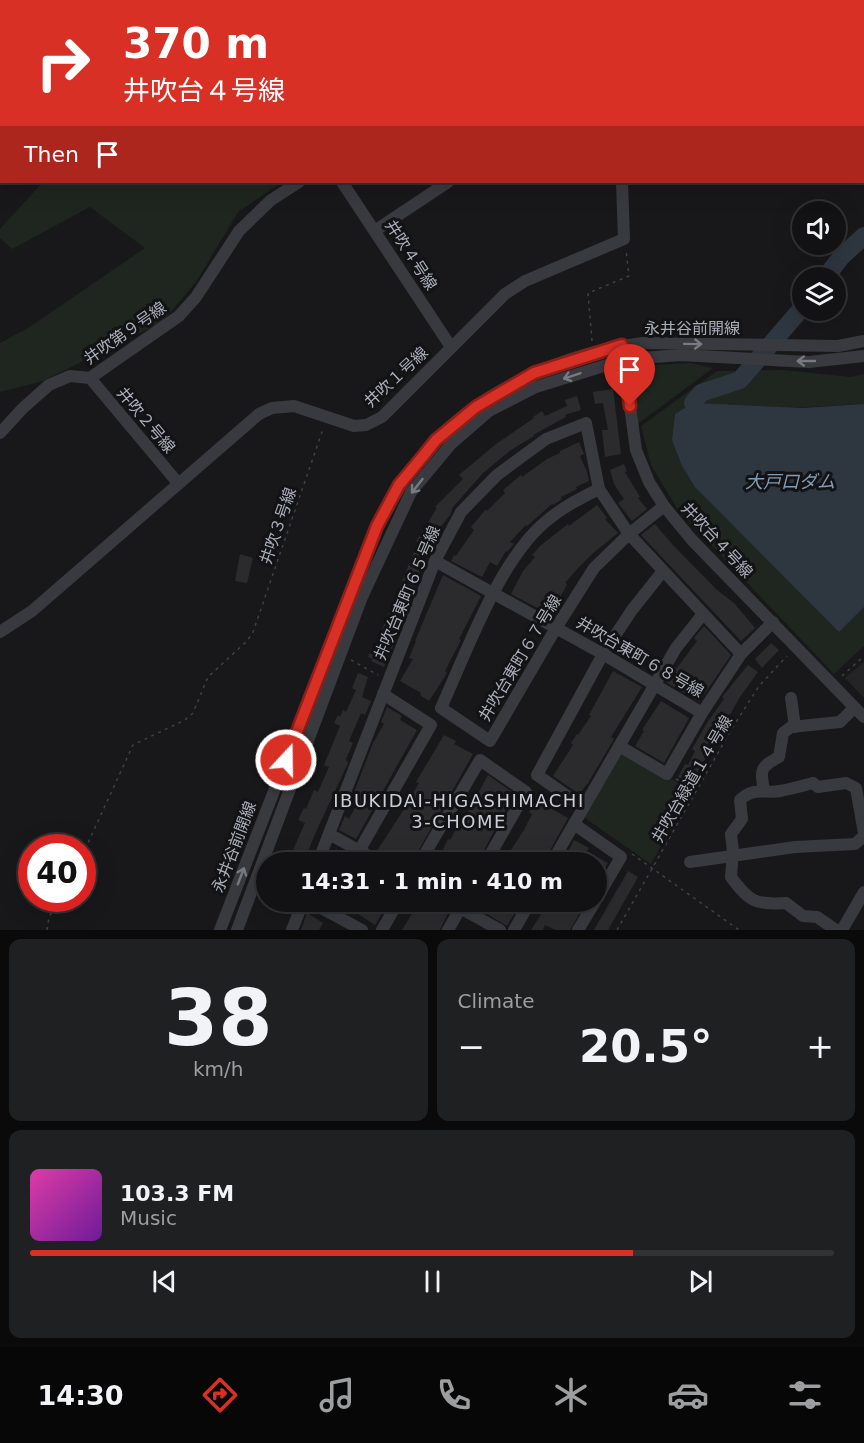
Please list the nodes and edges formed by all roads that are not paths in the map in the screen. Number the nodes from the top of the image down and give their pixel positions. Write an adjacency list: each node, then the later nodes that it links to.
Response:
1 (297, 183): 11 (street, 井吹第９号線)
2 (343, 183): 5 (street, 井吹４号線)
3 (447, 183): 5 (street)
4 (622, 183): 8 (street, 井吹１号線)
5 (375, 231): 8 (street, 井吹４号線)
6 (864, 341): 7 (street, 永井谷前開線, one-way to 6)
7 (622, 345): 10 (street, 井吹台４号線); 55 (street, 永井谷前開線, one-way to 7)
8 (452, 347): 13 (street, 井吹１号線)
9 (864, 356): 10 (street, 永井谷前開線, one-way to 10)
10 (624, 362): 15 (street, 井吹台４号線); 56 (street, 永井谷前開線, one-way to 56)
11 (90, 378): 12 (street, 井吹第９号線); 13 (street, 井吹２号線)
12 (0, 433)
13 (178, 483): 23 (street, 井吹１号線)
14 (599, 489): 16 (street, 井吹台東町６５号線); 17 (street, 井吹台東町６５号線); 19 (street, 井吹台東町６７号線)
15 (664, 506): 16 (street, 井吹台東町６７号線); 21 (street, 井吹台４号線)
16 (629, 534): 18 (street, 井吹台東町６５号線); 22 (street, 井吹台東町６７号線)
17 (435, 561): 19 (street, 井吹台東町６８号線); 27 (street, 井吹台東町６５号線)
18 (663, 572): 20 (street, 井吹台東町６５号線); 24 (street)
19 (494, 592): 22 (street, 井吹台東町６８号線); 22 (street, 井吹台東町６７号線)
20 (703, 614): 25 (street, 井吹台東町６５号線); 26 (street)
21 (773, 622): 25 (street); 29 (street, 井吹台４号線)
22 (556, 628): 24 (street, 井吹台東町６８号線)
23 (0, 632)
24 (603, 654): 26 (street, 井吹台東町６８号線); 35 (street)
25 (741, 654): 30 (street)
26 (654, 685): 30 (street, 井吹台東町６８号線); 33 (street)
27 (383, 694): 37 (street, 井吹台東町６５号線); 39 (street)
28 (791, 698): 32 (street)
29 (854, 708): 31 (street, 井吹台４号線); 32 (street)
30 (702, 712): 33 (street)
31 (864, 717)
32 (795, 727): 34 (street)
33 (619, 746): 35 (street)
34 (764, 790): 38 (street); 44 (street)
35 (583, 807): 36 (street)
36 (574, 824): 43 (street); 46 (street)
37 (329, 834): 39 (street); 40 (street, 井吹台東町６５号線)
38 (864, 835): 44 (street)
39 (359, 851)
40 (322, 852)
41 (426, 852): 42 (street)
42 (492, 852)
43 (558, 852)
44 (732, 856): 45 (street); 64 (street)
45 (690, 862)
46 (607, 881)
47 (864, 892): 65 (street)
48 (299, 912): 57 (street)
49 (329, 912): 58 (street)
50 (392, 912): 59 (street)
51 (459, 912): 60 (street)
52 (473, 912): 61 (street)
53 (524, 912): 62 (street)
54 (589, 912): 63 (street)
55 (220, 930)
56 (237, 930)
57 (292, 930)
58 (362, 930)
59 (382, 930)
60 (448, 930)
61 (500, 930)
62 (514, 930)
63 (578, 930)
64 (836, 930)
65 (842, 930)

